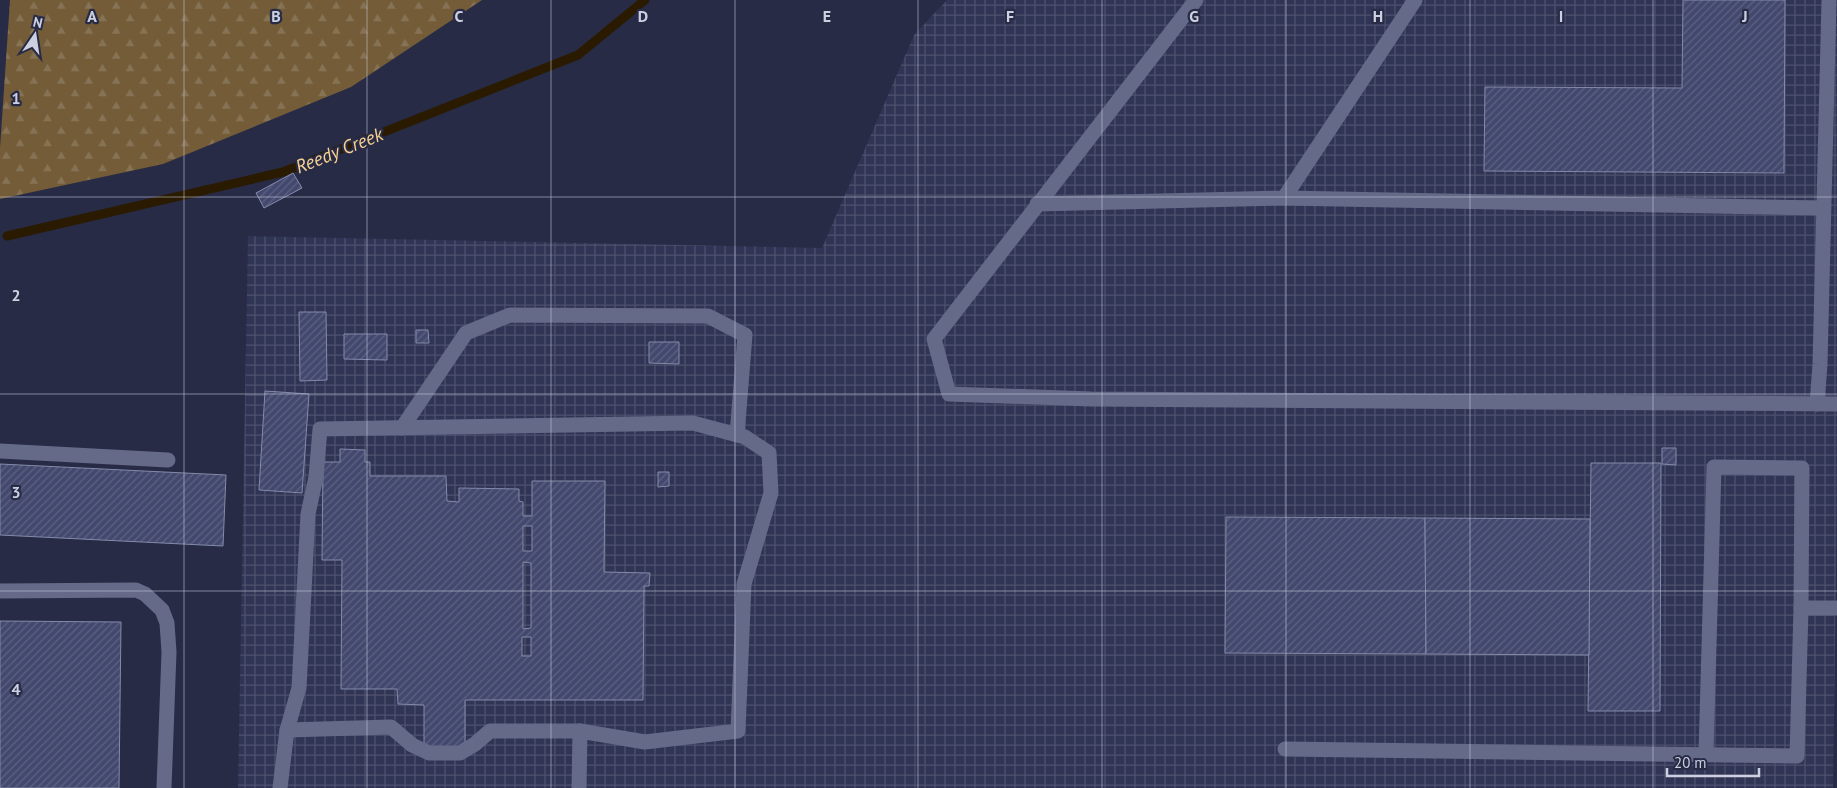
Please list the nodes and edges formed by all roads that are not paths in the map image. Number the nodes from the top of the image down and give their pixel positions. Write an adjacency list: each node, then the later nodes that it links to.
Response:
1 (1196, 0): 5 (lane)
2 (1414, 0): 4 (lane)
3 (1829, 0): 6 (lane)
4 (1284, 198): 5 (lane); 6 (lane)
5 (1037, 204): 7 (lane)
6 (1823, 208): 7 (lane)
7 (1817, 404): 8 (lane)
8 (1837, 404)
9 (402, 428): 10 (lane); 10 (lane); 16 (lane)
10 (737, 435): 17 (lane)
11 (0, 451): 12 (lane)
12 (168, 460)
13 (0, 591): 20 (lane)
14 (1800, 608): 15 (lane); 19 (lane); 19 (lane)
15 (1837, 608)
16 (287, 730): 17 (lane); 21 (lane)
17 (580, 731): 22 (lane)
18 (1285, 750): 19 (lane)
19 (1706, 754)
20 (164, 788)
21 (280, 788)
22 (579, 788)

